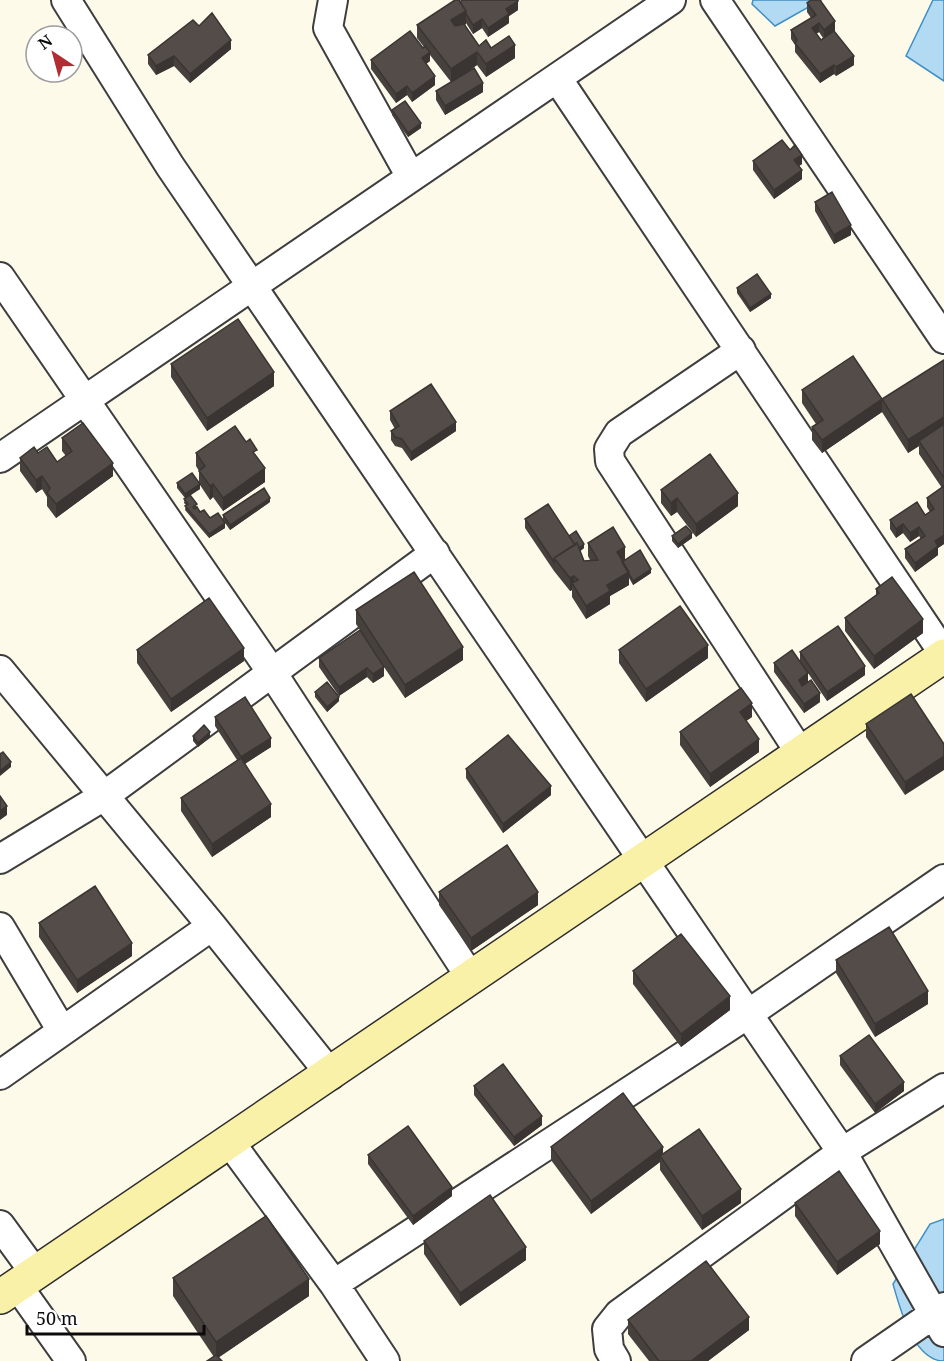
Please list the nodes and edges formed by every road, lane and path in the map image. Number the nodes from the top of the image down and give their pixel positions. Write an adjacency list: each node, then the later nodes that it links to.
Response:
1 (66, 0): 8 (street)
2 (333, 0): 6 (street)
3 (671, 0): 5 (street)
4 (715, 0): 9 (street)
5 (557, 78): 6 (street); 10 (street)
6 (411, 177): 8 (street)
7 (0, 278): 11 (street)
8 (252, 286): 11 (street); 13 (street)
9 (944, 339)
10 (741, 350): 14 (street); 17 (street)
11 (84, 400): 12 (street); 16 (street)
12 (0, 458)
13 (435, 553): 16 (street); 20 (street)
14 (944, 655): 17 (street)
15 (0, 670): 18 (street)
16 (271, 671): 18 (street); 24 (street)
17 (801, 754): 20 (street)
18 (104, 796): 19 (street); 22 (street)
19 (0, 859)
20 (644, 860): 24 (street); 25 (street)
21 (944, 879): 25 (street)
22 (212, 926): 26 (street); 28 (street)
23 (0, 927): 26 (street)
24 (471, 978): 28 (street)
25 (748, 1014): 31 (street); 33 (street)
26 (62, 1031): 27 (street)
27 (0, 1075)
28 (331, 1075): 30 (street)
29 (944, 1088): 31 (street)
30 (230, 1141): 33 (street); 34 (street)
31 (843, 1152): 35 (street); 38 (street)
32 (0, 1225): 34 (street)
33 (334, 1284): 37 (street)
34 (18, 1285): 36 (street)
35 (940, 1318): 39 (street)
36 (71, 1361)
37 (384, 1361)
38 (616, 1361)
39 (866, 1361)

